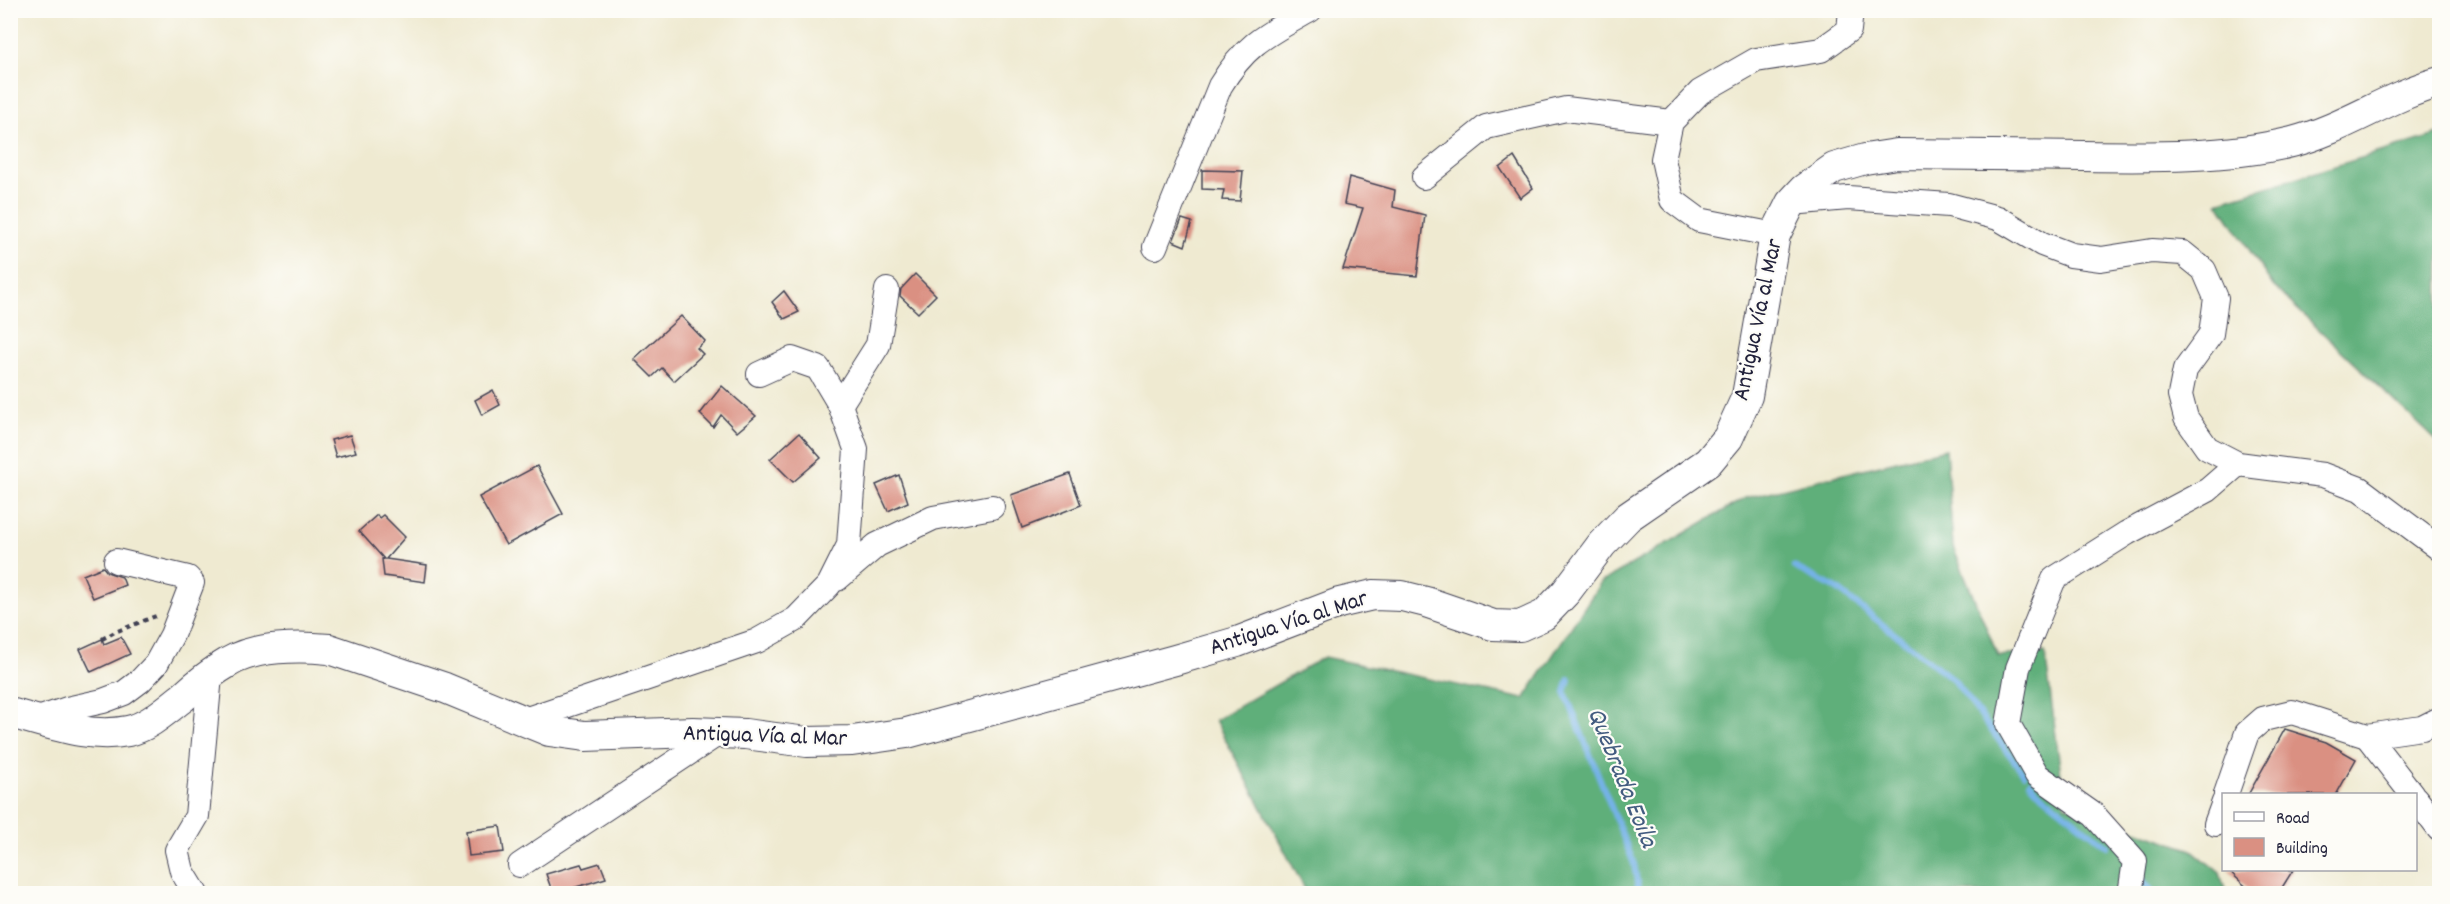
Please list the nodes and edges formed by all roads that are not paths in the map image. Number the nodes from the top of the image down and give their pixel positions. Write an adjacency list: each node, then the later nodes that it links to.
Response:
1 (1310, 10): 8 (street)
2 (1851, 10): 4 (street)
3 (2439, 82): 6 (main road, Antigua Vía al Mar)
4 (1671, 122): 5 (street); 7 (street)
5 (1424, 177)
6 (1791, 203): 7 (main road, Antigua Vía al Mar); 12 (street)
7 (1775, 235): 21 (main road, Antigua Vía al Mar)
8 (1155, 247)
9 (887, 290): 11 (street)
10 (759, 374): 11 (street)
11 (840, 405): 16 (street)
12 (2238, 464): 14 (street); 28 (street)
13 (992, 507): 16 (street)
14 (2439, 549)
15 (116, 561): 18 (street)
16 (829, 585): 20 (street)
17 (210, 676): 18 (main road, Antigua Vía al Mar); 20 (main road, Antigua Vía al Mar); 29 (street)
18 (23, 716)
19 (2439, 719): 22 (street)
20 (521, 721): 21 (main road, Antigua Vía al Mar)
21 (719, 733): 27 (street)
22 (2367, 736): 23 (street); 24 (street)
23 (2227, 793)
24 (2410, 793)
25 (2417, 802): 26 (street)
26 (2439, 829)
27 (520, 865)
28 (2131, 889)
29 (196, 894)

